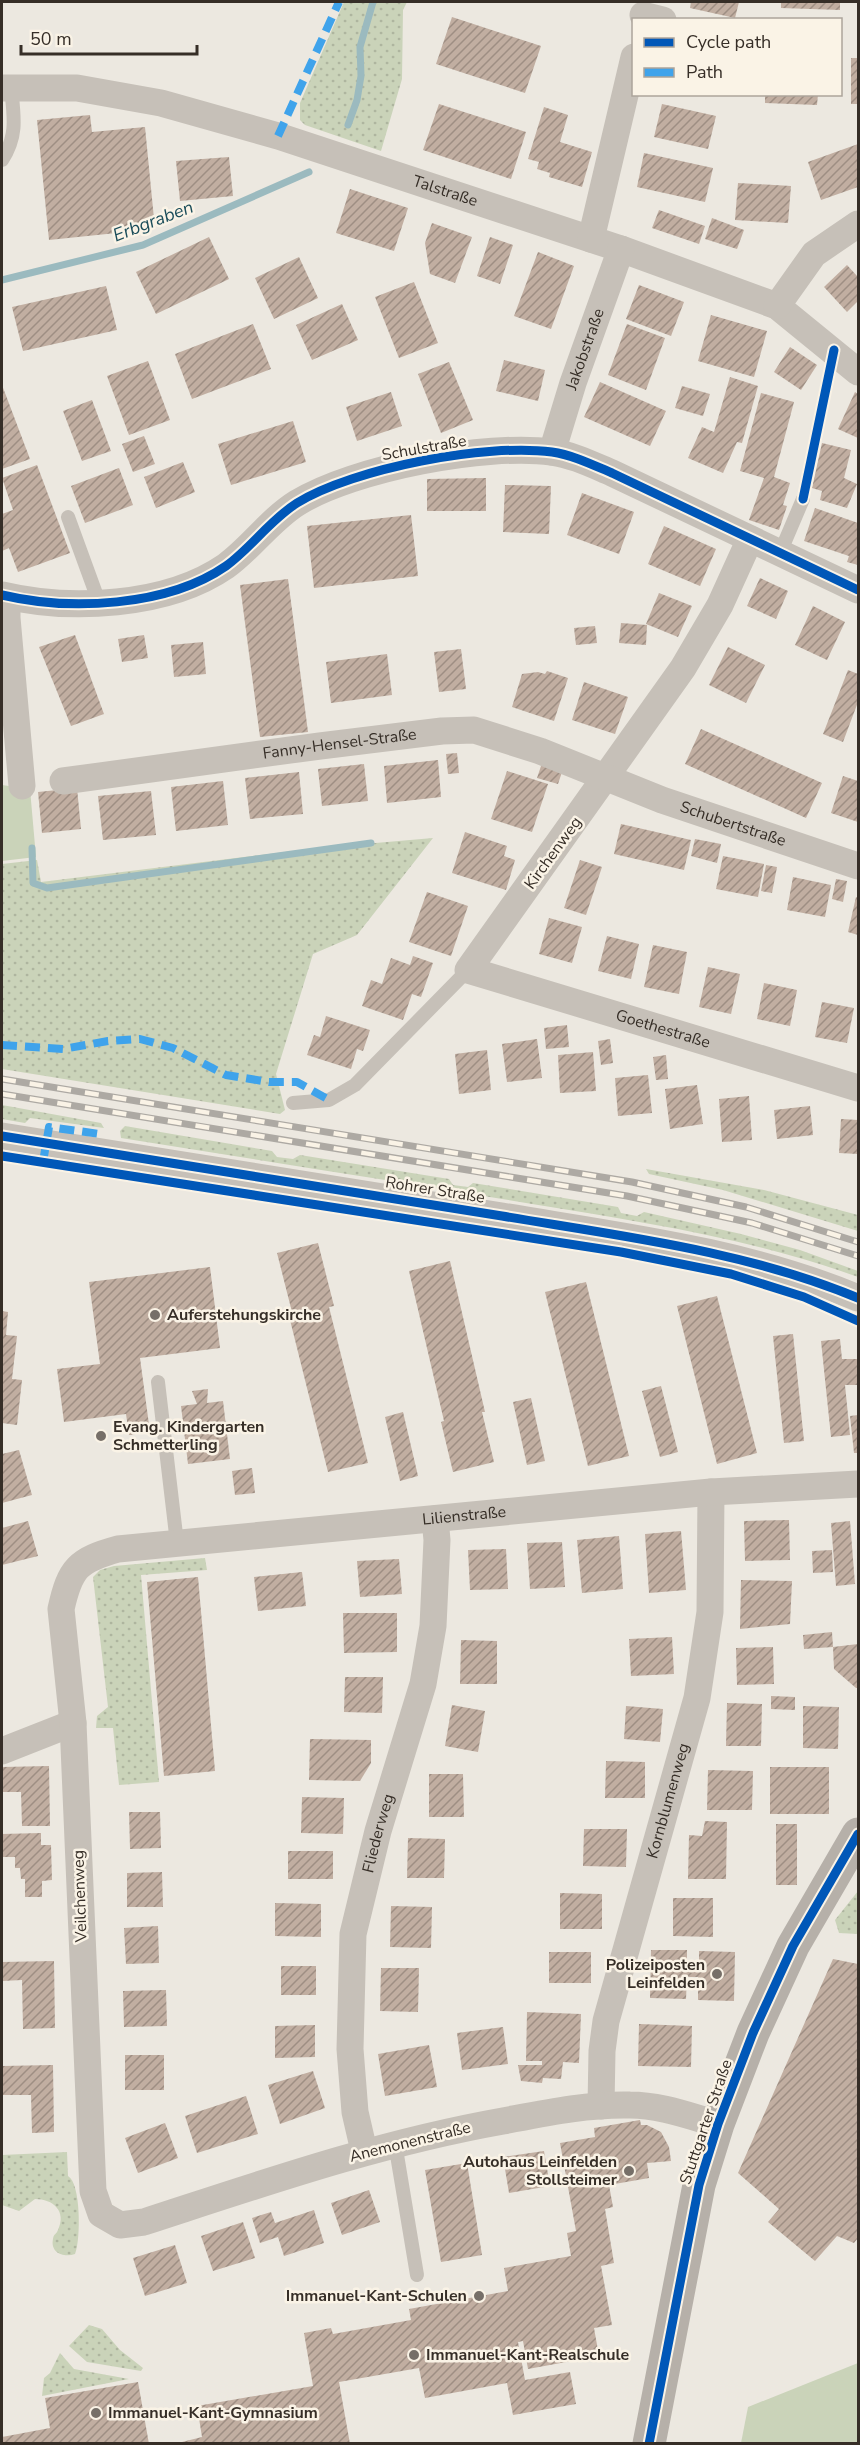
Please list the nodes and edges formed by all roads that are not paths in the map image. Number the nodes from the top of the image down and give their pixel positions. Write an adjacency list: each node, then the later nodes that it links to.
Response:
1 (632, 61): 5 (street)
2 (6, 88): 3 (lane); 5 (street, Talstraße)
3 (2, 160)
4 (858, 224): 7 (street)
5 (591, 239): 6 (street, Talstraße)
6 (621, 249): 7 (street, Talstraße); 9 (street, Jakobstraße)
7 (777, 306): 8 (street, Talstraße)
8 (858, 372)
9 (552, 452): 12 (street, Schulstraße); 16 (street, Schulstraße)
10 (803, 499): 13 (lane)
11 (68, 518): 16 (lane)
12 (750, 539): 13 (street, Schulstraße); 17 (street, Kirchenweg)
13 (780, 553): 14 (street, Schulstraße)
14 (858, 590)
15 (4, 596): 16 (street, Schulstraße); 19 (street, Schulstraße)
16 (99, 602)
17 (608, 777): 18 (street, Fanny-Hensel-Straße); 20 (street, Schubertstraße); 21 (street, Kirchenweg)
18 (63, 781)
19 (21, 786)
20 (858, 866)
21 (468, 970): 22 (street, Goethestraße); 23 (lane, Kirchenweg)
22 (858, 1088)
23 (293, 1103)
24 (2, 1136): 25 (street, Rohrer Straße)
25 (858, 1298)
26 (158, 1382): 30 (lane)
27 (858, 1484): 28 (street, Lilienstraße)
28 (711, 1492): 29 (street, Lilienstraße); 35 (street, Kornblumenweg)
29 (435, 1518): 30 (street, Lilienstraße); 38 (street, Fliederweg)
30 (177, 1543): 31 (street, Lilienstraße)
31 (75, 1570): 32 (street, Veilchenweg)
32 (73, 1723): 33 (street); 39 (street, Veilchenweg)
33 (2, 1750)
34 (858, 1834): 36 (main road, Stuttgarter Straße)
35 (602, 2106): 36 (street, Anemonenstraße); 37 (street, Anemonenstraße)
36 (718, 2124): 41 (main road, Stuttgarter Straße)
37 (395, 2144): 38 (street, Anemonenstraße); 40 (lane)
38 (364, 2151): 39 (street, Anemonenstraße)
39 (109, 2220)
40 (417, 2275)
41 (649, 2444)

